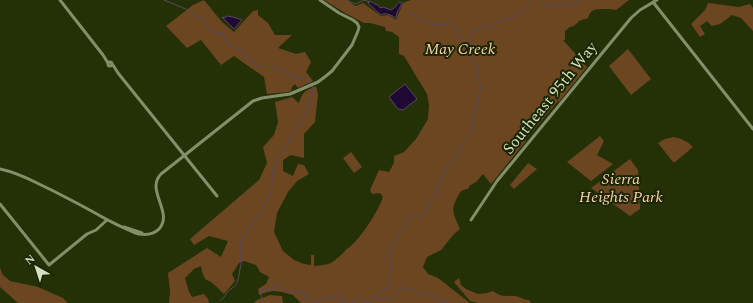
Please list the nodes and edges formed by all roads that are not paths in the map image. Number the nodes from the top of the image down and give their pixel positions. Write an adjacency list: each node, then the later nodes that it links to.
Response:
1 (60, 0): 5 (street)
2 (320, 0): 5 (street)
3 (655, 1): 4 (street); 10 (street, Southeast 95th Way)
4 (753, 129)
5 (184, 155): 7 (street); 9 (street)
6 (0, 169): 9 (street)
7 (217, 196)
8 (0, 204): 9 (street)
9 (108, 220)
10 (471, 220)

